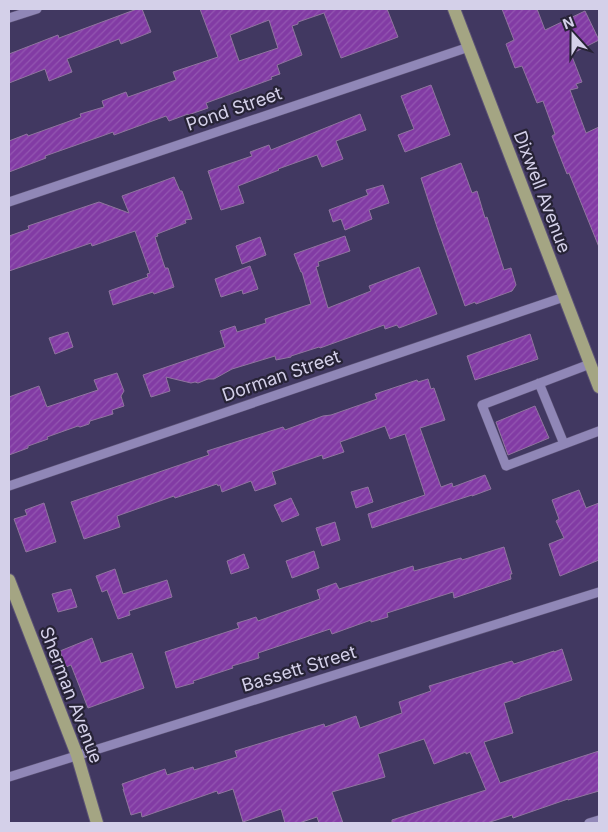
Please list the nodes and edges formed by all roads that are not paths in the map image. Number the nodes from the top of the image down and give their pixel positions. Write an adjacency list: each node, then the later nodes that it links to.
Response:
1 (37, 9): 3 (street)
2 (454, 9): 4 (main road, Dixwell Avenue)
3 (9, 18)
4 (469, 47): 5 (street, Pond Street); 6 (main road, Dixwell Avenue)
5 (9, 202)
6 (564, 297): 7 (main road, Dixwell Avenue); 12 (street, Dorman Street)
7 (590, 364): 8 (street); 9 (main road, Dixwell Avenue)
8 (539, 383): 11 (street); 11 (street)
9 (599, 387)
10 (599, 431): 11 (street)
11 (564, 444)
12 (9, 486)
13 (9, 580): 15 (main road, Sherman Avenue)
14 (599, 592): 15 (street, Bassett Street)
15 (77, 755): 16 (street, Bassett Street); 18 (main road, Sherman Avenue)
16 (9, 777)
17 (599, 820): 19 (street)
18 (98, 823)
19 (589, 823)

